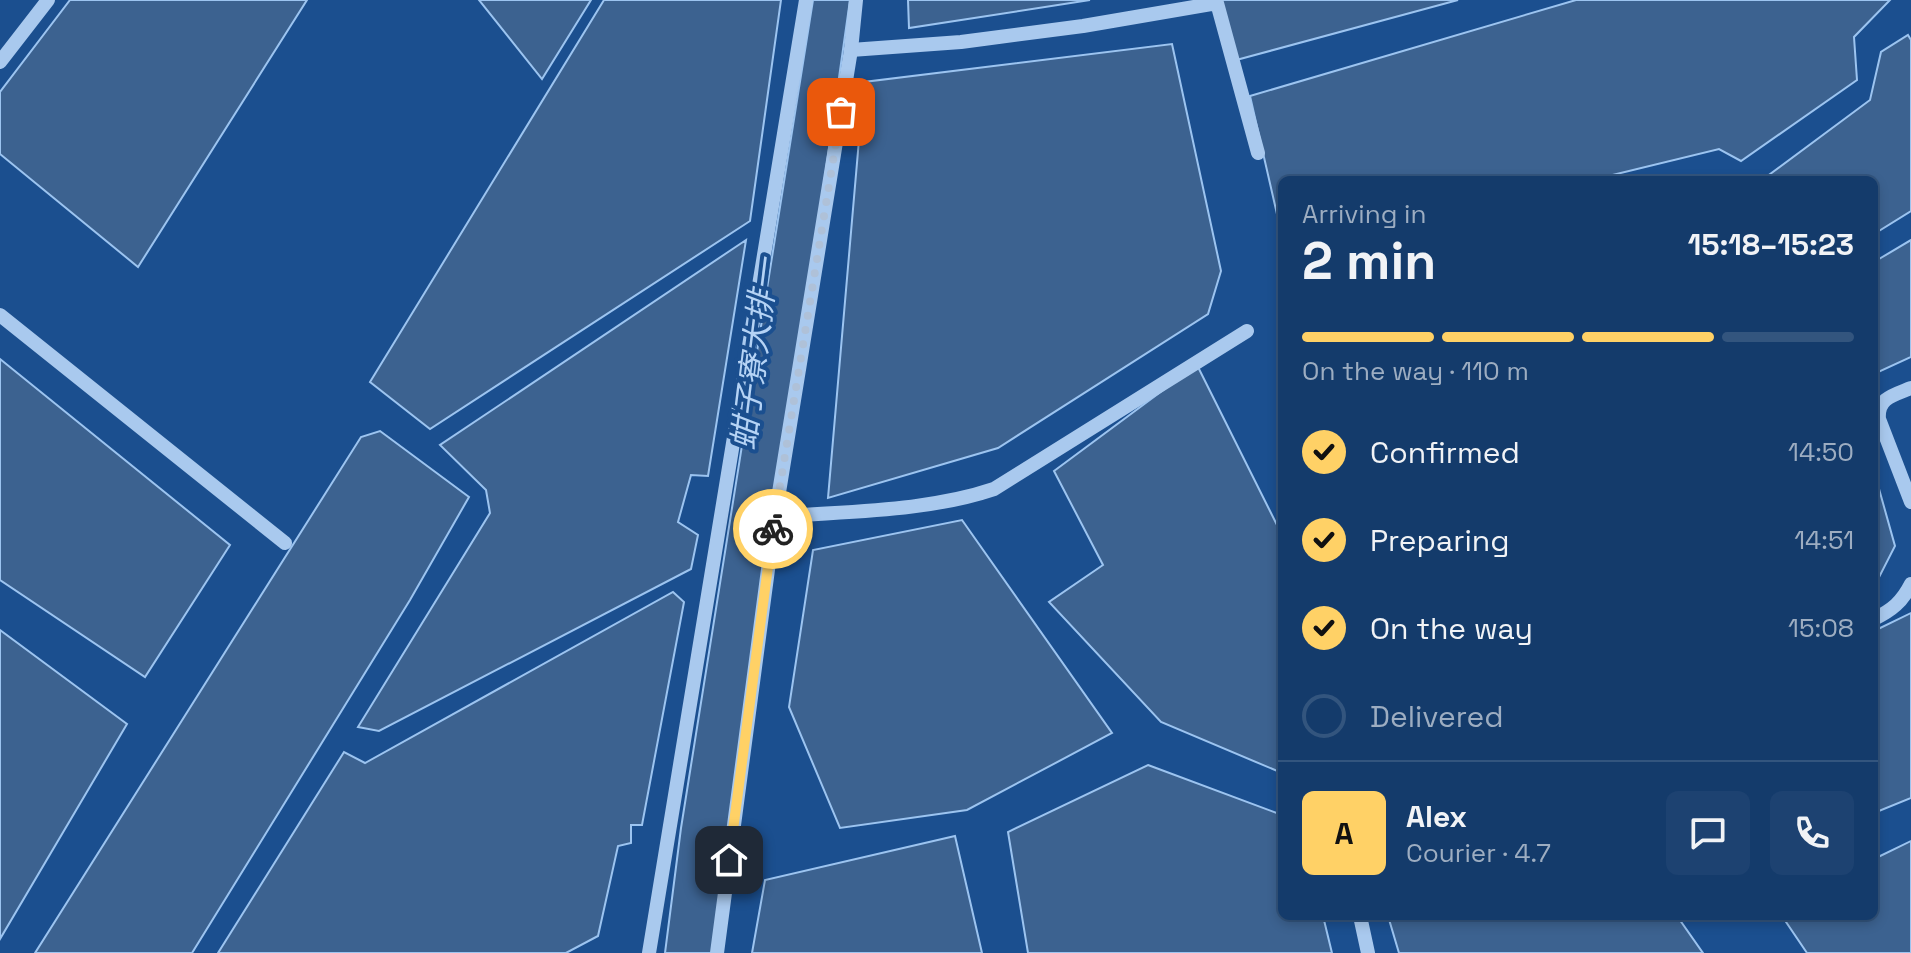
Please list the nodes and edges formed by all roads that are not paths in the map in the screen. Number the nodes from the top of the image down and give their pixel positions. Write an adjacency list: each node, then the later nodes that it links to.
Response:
1 (48, 0): 5 (street)
2 (806, 0): 16 (street)
3 (856, 0): 4 (street)
4 (851, 50): 6 (street); 11 (street)
5 (0, 62)
6 (1258, 153)
7 (0, 315): 12 (street)
8 (1247, 331): 11 (street)
9 (1911, 388): 10 (street)
10 (1911, 502)
11 (775, 517): 17 (street)
12 (285, 543)
13 (1911, 584): 14 (street)
14 (1878, 617)
15 (1361, 920): 18 (street)
16 (649, 953)
17 (717, 953)
18 (1368, 953)

